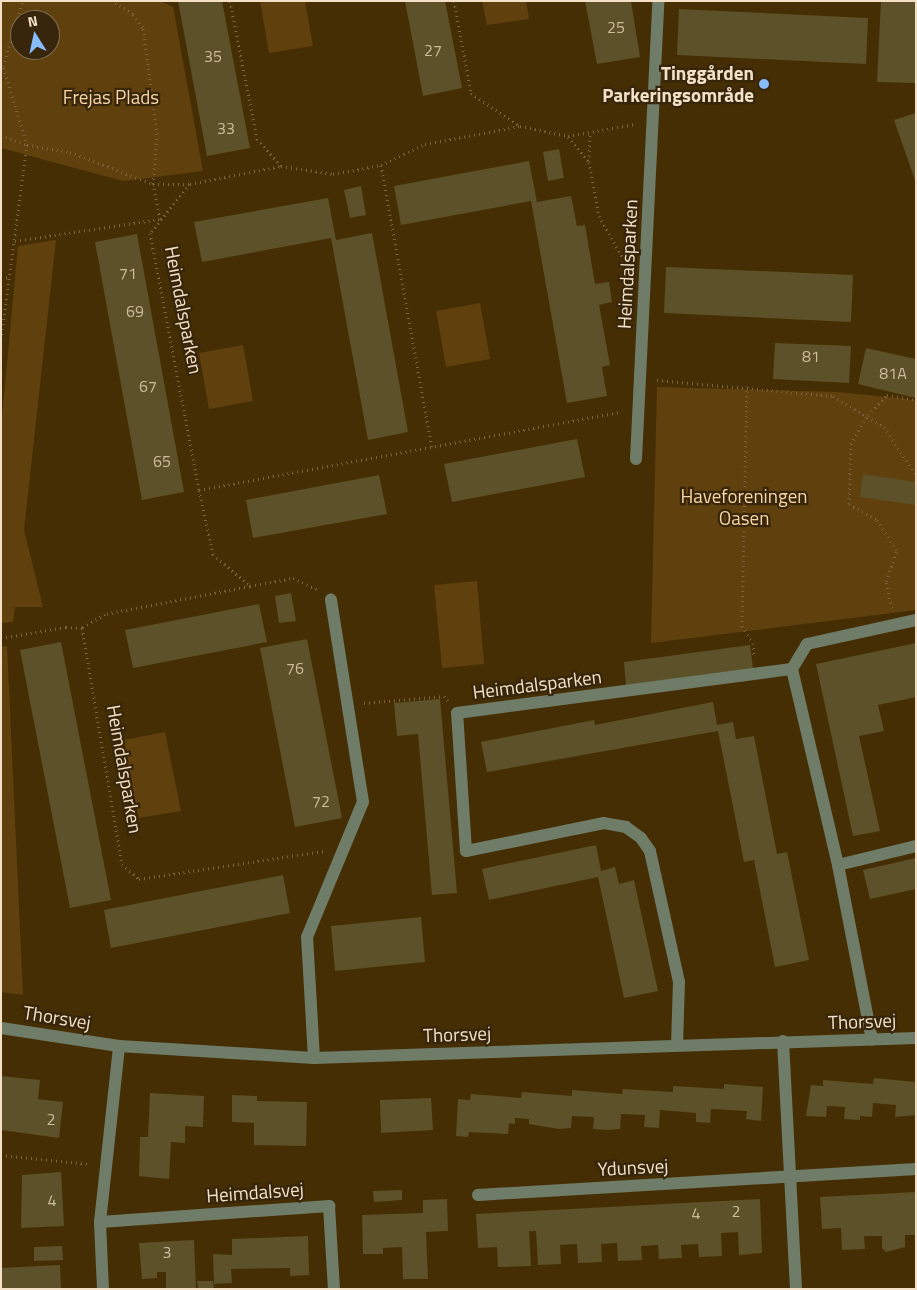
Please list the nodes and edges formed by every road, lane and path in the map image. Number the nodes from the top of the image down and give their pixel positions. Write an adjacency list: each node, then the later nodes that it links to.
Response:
1 (23, 1): 11 (path)
2 (113, 1): 15 (path)
3 (230, 1): 14 (path)
4 (454, 1): 7 (path)
5 (658, 1): 6 (street, Heimdalsparken)
6 (654, 120): 8 (path); 23 (street, Heimdalsparken)
7 (520, 126): 10 (path); 13 (path)
8 (590, 132): 10 (path); 12 (path)
9 (1, 136): 11 (path)
10 (568, 136): 12 (path)
11 (27, 146): 15 (path); 18 (path)
12 (589, 162): 19 (path)
13 (381, 165): 14 (path); 28 (path)
14 (281, 166): 16 (path)
15 (153, 184): 16 (path); 17 (path)
16 (190, 184): 17 (path, Heimdalsparken)
17 (160, 219): 18 (path); 31 (path, Heimdalsparken)
18 (15, 242): 20 (path)
19 (631, 272)
20 (9, 277): 21 (path); 22 (path)
21 (1, 278)
22 (1, 339)
23 (640, 379): 24 (path); 26 (street, Heimdalsparken)
24 (746, 386): 27 (path); 39 (path)
25 (916, 400): 27 (path)
26 (638, 409): 28 (path); 29 (street, Heimdalsparken)
27 (868, 415): 30 (path); 35 (path)
28 (432, 448): 31 (path)
29 (636, 458)
30 (916, 475)
31 (199, 490): 32 (path, Heimdalsparken)
32 (250, 586): 33 (path); 36 (path)
33 (332, 600): 40 (street)
34 (916, 620): 35 (street)
35 (895, 624): 38 (street)
36 (82, 628): 37 (path); 43 (path, Heimdalsparken)
37 (1, 638)
38 (792, 669): 39 (street, Heimdalsparken); 44 (street)
39 (756, 674): 41 (street, Heimdalsparken)
40 (347, 704): 41 (path); 43 (street)
41 (457, 713): 49 (street, Heimdalsparken)
42 (916, 846): 44 (street)
43 (342, 852): 51 (street)
44 (838, 865): 47 (street)
45 (1, 1028): 50 (street, Thorsvej)
46 (916, 1038): 47 (street, Thorsvej)
47 (872, 1040): 48 (street, Thorsvej)
48 (783, 1041): 49 (street, Thorsvej); 55 (street)
49 (677, 1045): 51 (street, Thorsvej)
50 (119, 1046): 51 (street, Thorsvej); 53 (street)
51 (314, 1058)
52 (1, 1155): 53 (path)
53 (106, 1165): 57 (street)
54 (916, 1169): 55 (street, Ydunsvej)
55 (790, 1176): 56 (street, Ydunsvej); 60 (street)
56 (478, 1195)
57 (100, 1222): 58 (street); 59 (street, Heimdalsvej)
58 (103, 1289)
59 (334, 1289)
60 (796, 1289)

